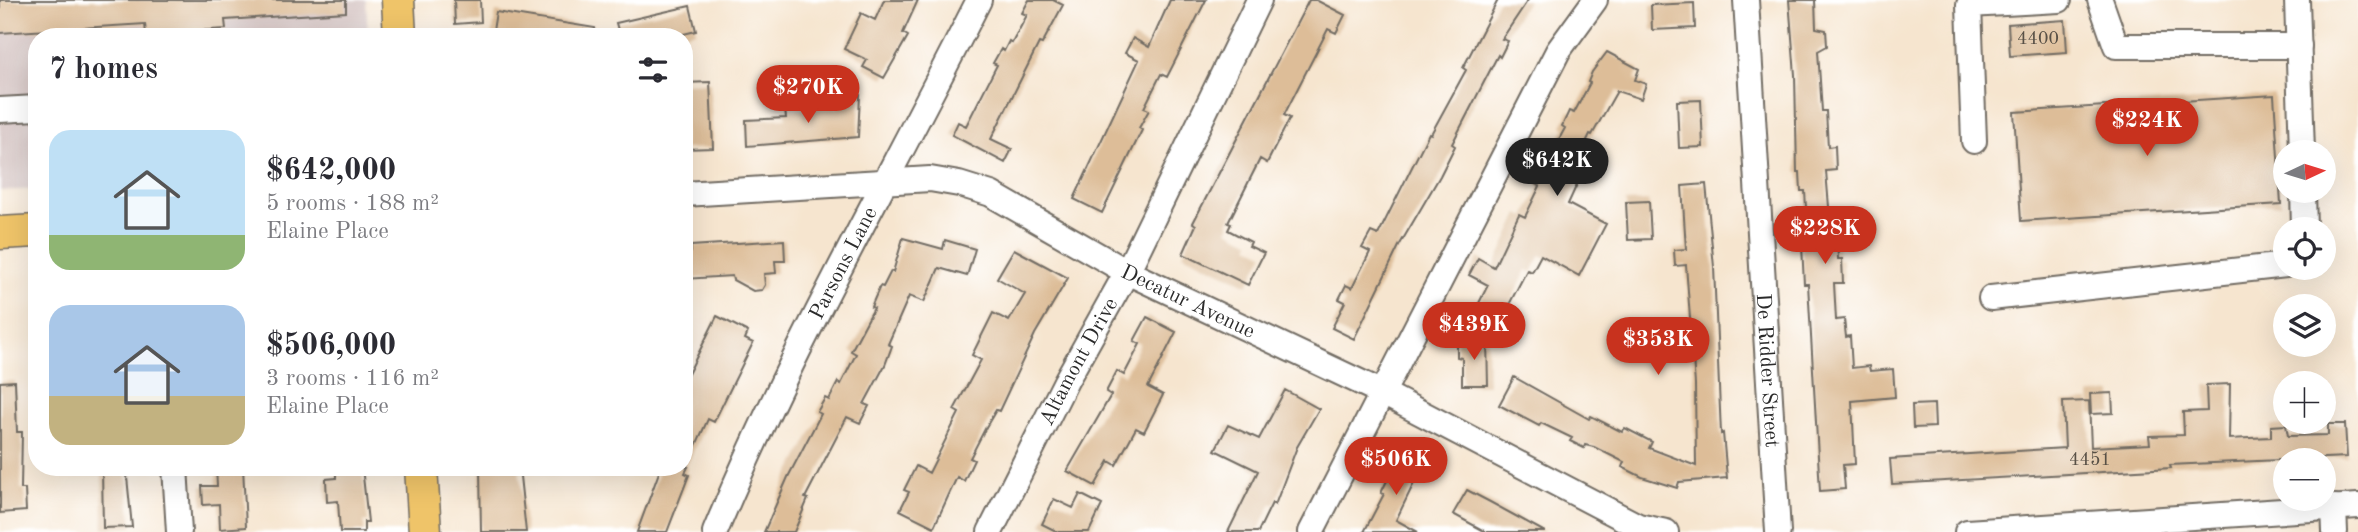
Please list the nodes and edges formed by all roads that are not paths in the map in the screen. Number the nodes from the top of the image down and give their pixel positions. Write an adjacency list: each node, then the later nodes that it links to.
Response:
1 (398, 0): 9 (main road)
2 (979, 0): 15 (street, Parsons Lane)
3 (1259, 0): 20 (street, Altamont Drive)
4 (1595, 0): 22 (street)
5 (1746, 0): 33 (street, De Ridder Street)
6 (2059, 0): 14 (street)
7 (2100, 0): 10 (street)
8 (2297, 0): 10 (street)
9 (400, 28)
10 (2299, 46): 13 (street)
11 (28, 108): 12 (street)
12 (0, 110)
13 (2302, 140)
14 (1974, 141)
15 (888, 180): 16 (street, Decatur Avenue); 20 (street, Decatur Avenue); 29 (street, Parsons Lane)
16 (693, 193)
17 (28, 231): 18 (main road)
18 (0, 233)
19 (2273, 266): 21 (street)
20 (1127, 272): 22 (street, Decatur Avenue); 30 (street, Altamont Drive)
21 (1992, 298)
22 (1381, 392): 31 (street); 32 (street, Decatur Avenue)
23 (175, 476): 27 (street)
24 (422, 476): 28 (main road)
25 (2346, 506): 26 (street); 35 (street)
26 (2053, 530): 34 (street)
27 (178, 532)
28 (425, 532)
29 (715, 532)
30 (990, 532)
31 (1311, 532)
32 (1666, 532)
33 (1778, 532)
34 (1967, 532)
35 (2335, 532)

